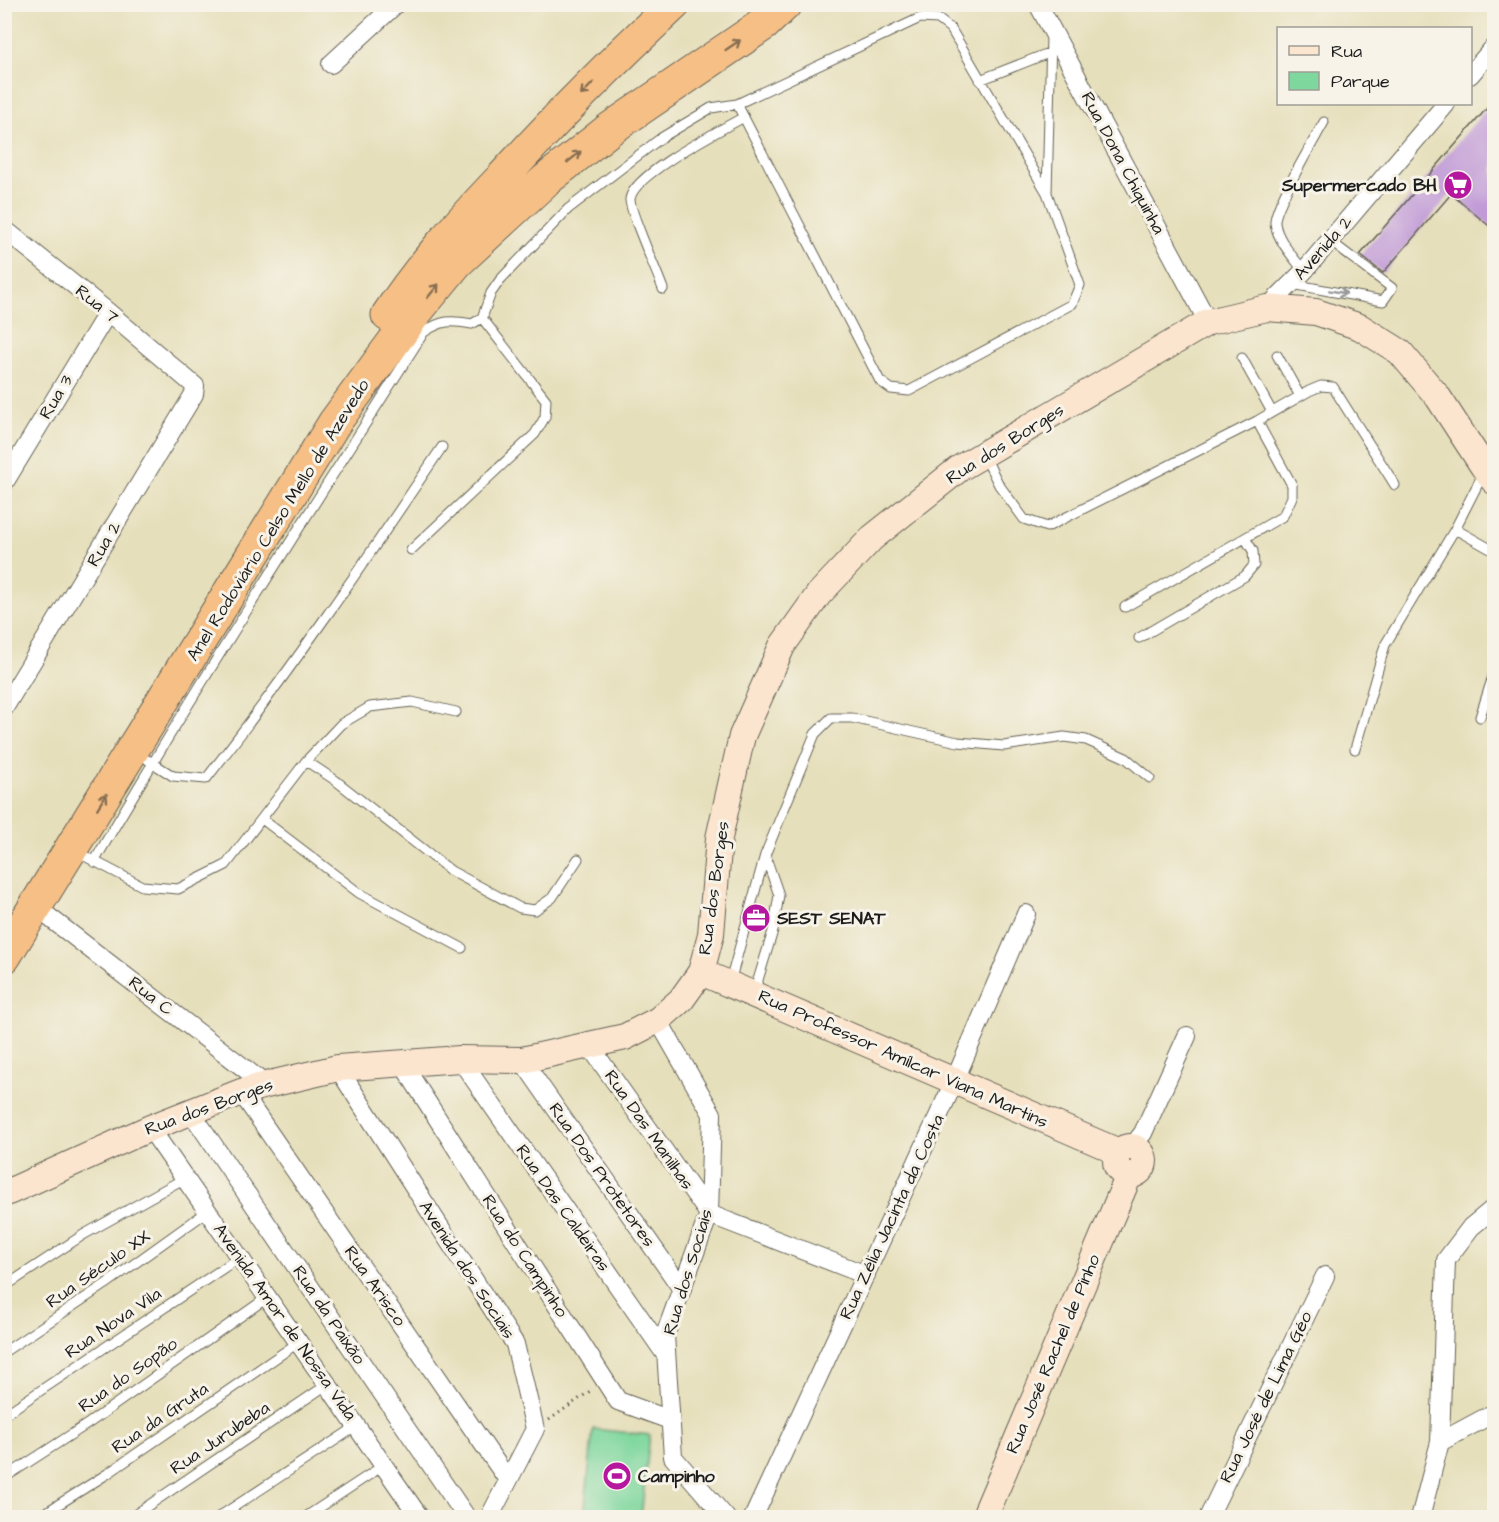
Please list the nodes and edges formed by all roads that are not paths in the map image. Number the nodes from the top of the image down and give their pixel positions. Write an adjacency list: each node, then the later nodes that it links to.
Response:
1 (396, 4): 10 (street)
2 (662, 4): 8 (highway)
3 (674, 4): 8 (highway, Anel Rodoviário Celso Mello de Azevedo)
4 (785, 4): 48 (highway, Anel Rodoviário Celso Mello de Azevedo, one-way to 4)
5 (1038, 4): 6 (street, Rua Dona Chiquinha)
6 (1052, 28): 9 (lane); 25 (street, Rua Dona Chiquinha)
7 (1494, 47): 11 (street)
8 (623, 52): 57 (highway, Anel Rodoviário Celso Mello de Azevedo, one-way to 57)
9 (1051, 52): 12 (lane); 17 (lane)
10 (331, 64)
11 (1472, 73)
12 (980, 80): 13 (lane); 17 (lane)
13 (737, 104): 15 (lane); 24 (lane)
14 (1445, 105): 19 (street, Avenida 2)
15 (744, 117): 17 (lane); 21 (lane)
16 (1324, 122): 20 (lane)
17 (1047, 193)
18 (7, 239): 23 (street, Rua 7)
19 (1330, 241): 20 (street, Avenida 2); 20 (lane, one-way to 19)
20 (1298, 278): 22 (street, Avenida 2)
21 (663, 289)
22 (1267, 308): 25 (street, Rua dos Borges); 34 (street, Rua dos Borges)
23 (108, 312): 28 (street, Rua 7); 35 (street, Rua 3)
24 (482, 318): 39 (lane); 48 (lane)
25 (1208, 322): 33 (street, Rua dos Borges)
26 (1277, 355): 29 (lane)
27 (1242, 358): 30 (lane)
28 (190, 379): 44 (street, Rua 2)
29 (1300, 396): 30 (lane); 36 (lane)
30 (1272, 412): 31 (lane)
31 (1257, 422): 33 (lane); 38 (lane)
32 (442, 447): 48 (lane)
33 (984, 454): 60 (street, Rua dos Borges)
34 (1490, 475): 37 (lane)
35 (4, 483)
36 (1395, 485)
37 (1455, 528): 40 (lane); 47 (lane)
38 (1245, 538): 41 (lane); 42 (lane)
39 (411, 550)
40 (1494, 551)
41 (1125, 607)
42 (1139, 638)
43 (1494, 673): 46 (lane)
44 (4, 708)
45 (456, 712): 49 (lane)
46 (1480, 717)
47 (1355, 749)
48 (142, 757): 52 (highway, Anel Rodoviário Celso Mello de Azevedo)
49 (306, 760): 51 (lane); 54 (lane)
50 (1150, 778): 53 (lane)
51 (262, 819): 52 (lane); 58 (lane)
52 (83, 855): 55 (highway, Anel Rodoviário Celso Mello de Azevedo)
53 (765, 855): 61 (lane); 62 (lane)
54 (578, 859)
55 (36, 907): 59 (highway, Anel Rodoviário Celso Mello de Azevedo); 71 (street, Rua C)
56 (1026, 914): 70 (street, Rua Zélia Jacinta da Costa)
57 (4, 920)
58 (462, 948)
59 (4, 957)
60 (701, 972): 61 (street, Rua Professor Amílcar Viana Martins); 63 (street, Rua dos Borges)
61 (729, 984): 62 (street, Rua Professor Amílcar Viana Martins)
62 (753, 994): 70 (street, Rua Professor Amílcar Viana Martins)
63 (658, 1020): 65 (street, Rua dos Borges); 80 (street, Rua dos Sociais)
64 (1187, 1036): 75 (street, Rua José Rachel de Pinho)
65 (589, 1045): 67 (street, Rua dos Borges); 80 (street, Rua Das Manilhas)
66 (460, 1059): 67 (street, Rua dos Borges); 68 (street, Rua dos Borges); 89 (street, Rua Das Caldeiras)
67 (522, 1060): 85 (street, Rua Dos Protetores)
68 (402, 1064): 69 (street, Rua dos Borges); 93 (street, Rua do Campinho)
69 (338, 1068): 71 (street, Rua dos Borges); 98 (street, Avenida dos Sociais)
70 (954, 1082): 75 (street, Rua Professor Amílcar Viana Martins); 82 (street, Rua Zélia Jacinta da Costa)
71 (266, 1084): 72 (street, Rua dos Borges)
72 (241, 1092): 73 (street, Rua dos Borges); 98 (street, Rua Arisco)
73 (191, 1112): 74 (street, Rua dos Borges); 104 (street, Rua da Paixão)
74 (150, 1128): 76 (street, Avenida Amor de Nossa Vida); 77 (street, Rua dos Borges)
75 (1125, 1159): 108 (street, Rua José Rachel de Pinho)
76 (185, 1178): 79 (street, Avenida Amor de Nossa Vida); 84 (lane)
77 (4, 1194)
78 (1494, 1208): 95 (street)
79 (208, 1211): 81 (street, Avenida Amor de Nossa Vida); 88 (lane, Rua Século XX)
80 (709, 1214): 82 (street); 85 (street, Rua dos Sociais)
81 (240, 1257): 86 (street, Avenida Amor de Nossa Vida); 92 (lane, Rua Nova Vila)
82 (866, 1275): 107 (street, Rua Zélia Jacinta da Costa)
83 (1325, 1276): 109 (street, Rua José de Lima Géo)
84 (4, 1287)
85 (682, 1289): 89 (street, Rua dos Sociais)
86 (268, 1297): 87 (street, Avenida Amor de Nossa Vida); 97 (lane, Rua do Sopão)
87 (299, 1342): 90 (street, Avenida Amor de Nossa Vida); 99 (lane, Rua da Gruta)
88 (4, 1352)
89 (667, 1357): 93 (street, Rua dos Sociais)
90 (328, 1384): 94 (street, Avenida Amor de Nossa Vida); 100 (lane, Rua Jurubeba)
91 (1494, 1413): 95 (street)
92 (4, 1415)
93 (670, 1420): 106 (street, Rua dos Sociais)
94 (357, 1426): 96 (street, Avenida Amor de Nossa Vida); 101 (lane)
95 (1440, 1442): 110 (street)
96 (384, 1465): 102 (lane); 103 (street, Avenida Amor de Nossa Vida)
97 (4, 1478)
98 (508, 1480): 105 (street)
99 (37, 1518)
100 (130, 1518)
101 (217, 1518)
102 (304, 1518)
103 (420, 1518)
104 (466, 1518)
105 (489, 1518)
106 (726, 1518)
107 (753, 1518)
108 (984, 1518)
109 (1208, 1518)
110 (1420, 1518)

